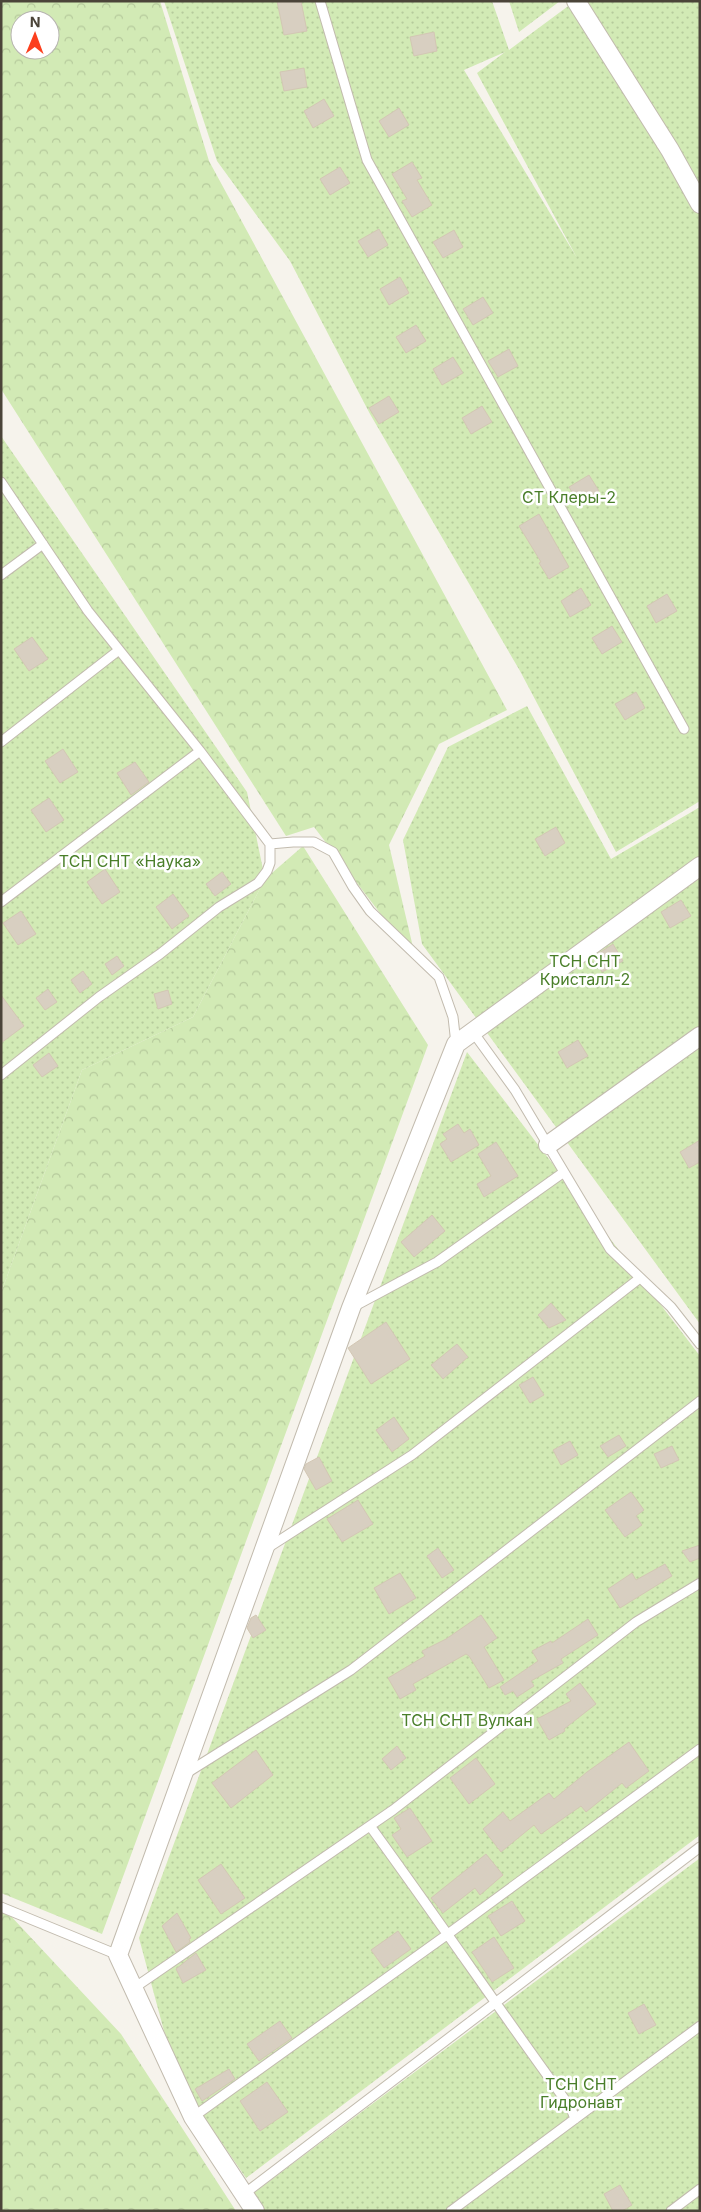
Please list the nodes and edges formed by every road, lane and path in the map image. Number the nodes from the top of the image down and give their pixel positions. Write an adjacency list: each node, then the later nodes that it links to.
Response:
1 (320, 1): 8 (lane)
2 (576, 1): 3 (street)
3 (700, 204)
4 (1, 482): 5 (lane)
5 (43, 544): 6 (lane); 7 (lane)
6 (1, 575)
7 (120, 650): 9 (lane); 10 (lane)
8 (684, 729)
9 (1, 742)
10 (200, 751): 11 (lane); 13 (lane)
11 (270, 844): 16 (lane); 17 (lane)
12 (700, 866): 14 (street)
13 (1, 902)
14 (473, 1032): 16 (street); 18 (lane)
15 (700, 1036): 18 (street)
16 (456, 1044): 21 (street)
17 (1, 1076)
18 (548, 1145): 19 (lane)
19 (564, 1172): 20 (lane); 21 (lane)
20 (640, 1278): 22 (lane); 24 (lane)
21 (350, 1308): 24 (street)
22 (700, 1344)
23 (700, 1401): 27 (lane)
24 (264, 1550): 27 (street)
25 (700, 1583): 28 (lane)
26 (700, 1749): 31 (lane)
27 (183, 1776): 32 (street)
28 (370, 1826): 31 (lane); 33 (lane)
29 (700, 1847): 34 (lane)
30 (1, 1907): 32 (lane)
31 (448, 1934): 34 (lane); 36 (lane)
32 (118, 1955): 33 (street)
33 (134, 1988): 36 (street)
34 (494, 2003): 37 (lane); 39 (lane)
35 (700, 2026): 37 (lane)
36 (194, 2117): 39 (street)
37 (575, 2119): 41 (lane)
38 (700, 2189): 42 (lane)
39 (244, 2194): 40 (street)
40 (255, 2211)
41 (451, 2211)
42 (671, 2211)

